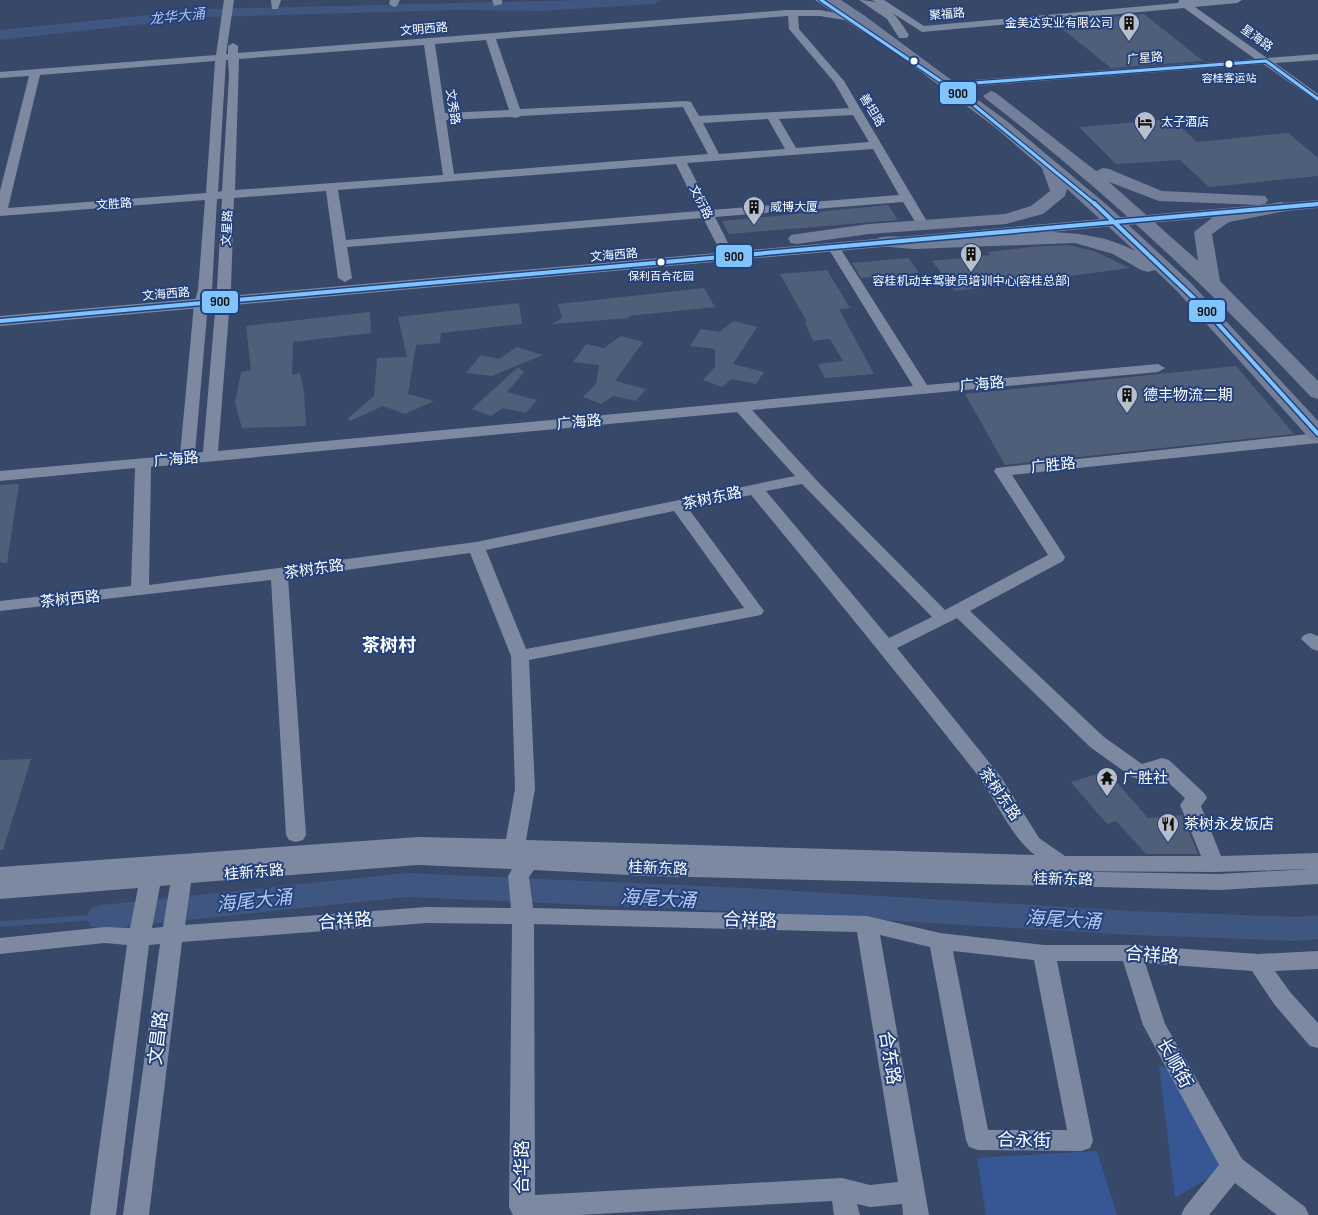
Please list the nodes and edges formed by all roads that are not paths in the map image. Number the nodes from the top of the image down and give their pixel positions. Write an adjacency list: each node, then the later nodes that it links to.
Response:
1 (825, 0): 9 (highway); 16 (street, 文明西路)
2 (846, 0): 10 (highway)
3 (865, 0): 10 (main road)
4 (877, 0): 6 (street, 聚福路)
5 (1236, 0): 6 (street, 聚福路)
6 (1183, 3): 19 (street, 星海路)
7 (233, 8): 12 (street, 文星路)
8 (793, 13): 9 (street, 文明西路); 11 (street, 文明西路); 27 (street, 善坦路)
9 (855, 18): 37 (highway)
10 (903, 35): 14 (highway)
11 (490, 36): 13 (street, 文明西路); 28 (street)
12 (237, 38): 15 (street, 文星路); 16 (street)
13 (429, 41): 16 (street, 文明西路); 30 (street, 文秀路)
14 (919, 46)
15 (221, 52): 16 (street, 文明西路); 18 (street); 18 (street, 文明西路); 23 (street, 文星路); 24 (street, 文星路)
16 (274, 52): 23 (street)
17 (1318, 57): 19 (street, 广星路)
18 (167, 60): 20 (street, 文明西路); 21 (street, 文明西路); 24 (street)
19 (1266, 61): 25 (street, 广星路); 26 (street, 星海路)
20 (35, 72): 21 (street, 文明西路); 47 (street)
21 (0, 73)
22 (958, 73): 25 (highway)
23 (234, 76): 41 (street, 文星路)
24 (221, 77): 42 (street, 文星路)
25 (974, 83): 36 (highway)
26 (1318, 99)
27 (857, 111): 29 (street); 32 (street, 善坦路)
28 (516, 115): 30 (street); 31 (street)
29 (772, 116): 31 (street); 33 (street)
30 (440, 117): 38 (street, 文秀路)
31 (696, 120): 34 (street)
32 (877, 145): 33 (street, 文胜路); 43 (street, 善坦路)
33 (792, 150): 34 (street, 文胜路)
34 (715, 156): 35 (street, 文胜路)
35 (679, 159): 38 (street, 文胜路); 48 (street, 文衍路)
36 (1076, 160): 44 (highway); 56 (highway)
37 (1048, 162): 49 (highway); 57 (highway)
38 (449, 178): 39 (street, 文胜路)
39 (332, 187): 41 (street, 文胜路); 52 (street)
40 (1318, 194): 44 (main road, 文海西路)
41 (228, 195): 42 (street, 文胜路); 58 (street, 文星路)
42 (211, 196): 47 (street, 文胜路); 59 (street, 文星路)
43 (907, 198): 48 (street); 49 (street, 善坦路)
44 (1259, 200): 50 (main road, 文海西路)
45 (1318, 204): 46 (main road, 文海西路)
46 (1280, 208): 51 (main road, 文海西路); 56 (highway)
47 (0, 212)
48 (707, 214): 52 (street); 53 (street, 文衍路)
49 (923, 225): 50 (highway)
50 (797, 239): 53 (main road, 文海西路)
51 (884, 242): 54 (main road, 文海西路); 57 (highway)
52 (340, 244): 55 (street)
53 (723, 245): 55 (main road, 文海西路)
54 (834, 248): 58 (main road, 文海西路); 63 (street)
55 (345, 278): 58 (main road, 文海西路)
56 (1211, 282): 64 (highway)
57 (1183, 286): 66 (highway)
58 (223, 295): 59 (main road, 文海西路); 68 (street, 文星路)
59 (203, 297): 60 (main road, 文海西路); 61 (main road, 文海西路); 69 (street, 文星路)
60 (0, 308)
61 (0, 321)
62 (1158, 368): 63 (street, 广海路)
63 (923, 390): 65 (street, 广海路)
64 (1318, 393)
65 (741, 407): 68 (street, 广海路); 72 (street)
66 (1318, 434)
67 (1318, 438): 80 (street, 广胜路)
68 (210, 456): 69 (street, 广海路)
69 (187, 458): 70 (street, 广海路)
70 (144, 462): 71 (street, 广海路); 78 (street)
71 (0, 476)
72 (806, 478): 73 (street); 80 (street)
73 (755, 489): 74 (street, 茶树东路); 81 (street, 茶树东路)
74 (678, 505): 75 (street, 茶树东路); 82 (street)
75 (476, 547): 76 (street, 茶树东路); 82 (street)
76 (279, 574): 77 (street, 茶树东路); 83 (street)
77 (221, 582): 78 (street, 茶树西路)
78 (140, 591): 79 (street, 茶树西路)
79 (0, 606)
80 (951, 614): 81 (street, 广胜路); 87 (street)
81 (886, 646): 86 (street, 茶树东路)
82 (520, 656): 85 (street)
83 (296, 835)
84 (1318, 861): 87 (street, 桂新东路)
85 (520, 862): 86 (street, 桂新东路); 88 (street, 桂新东路); 91 (street, 桂新东路); 93 (street)
86 (1061, 863): 87 (street, 桂新东路)
87 (1214, 864)
88 (183, 869): 89 (street, 桂新东路); 95 (street, 文昌路)
89 (152, 872): 90 (street, 桂新东路); 92 (street, 桂新东路); 96 (street, 文昌路)
90 (0, 875)
91 (1318, 876)
92 (0, 891)
93 (523, 916): 94 (street, 合祥路); 95 (street, 合祥路); 105 (street, 合华路)
94 (867, 924): 97 (street, 合祥路); 106 (street, 合东路)
95 (173, 933): 96 (street, 合祥路); 108 (street, 文昌路)
96 (139, 937): 98 (street, 合祥路); 107 (street, 文昌路)
97 (940, 941): 99 (street, 合祥路); 99 (street, 合永街)
98 (0, 946)
99 (1044, 952): 100 (street, 合祥路)
100 (1131, 953): 102 (street, 合祥路); 104 (street, 长顺街)
101 (1318, 960): 102 (street, 合祥路)
102 (1258, 963): 103 (street)
103 (1318, 1039)
104 (1233, 1167): 110 (street); 111 (street, 长顺街)
105 (842, 1189): 106 (street, 合华路); 109 (street)
106 (914, 1204)
107 (103, 1215)
108 (136, 1215)
109 (847, 1215)
110 (1194, 1215)
111 (1296, 1215)

